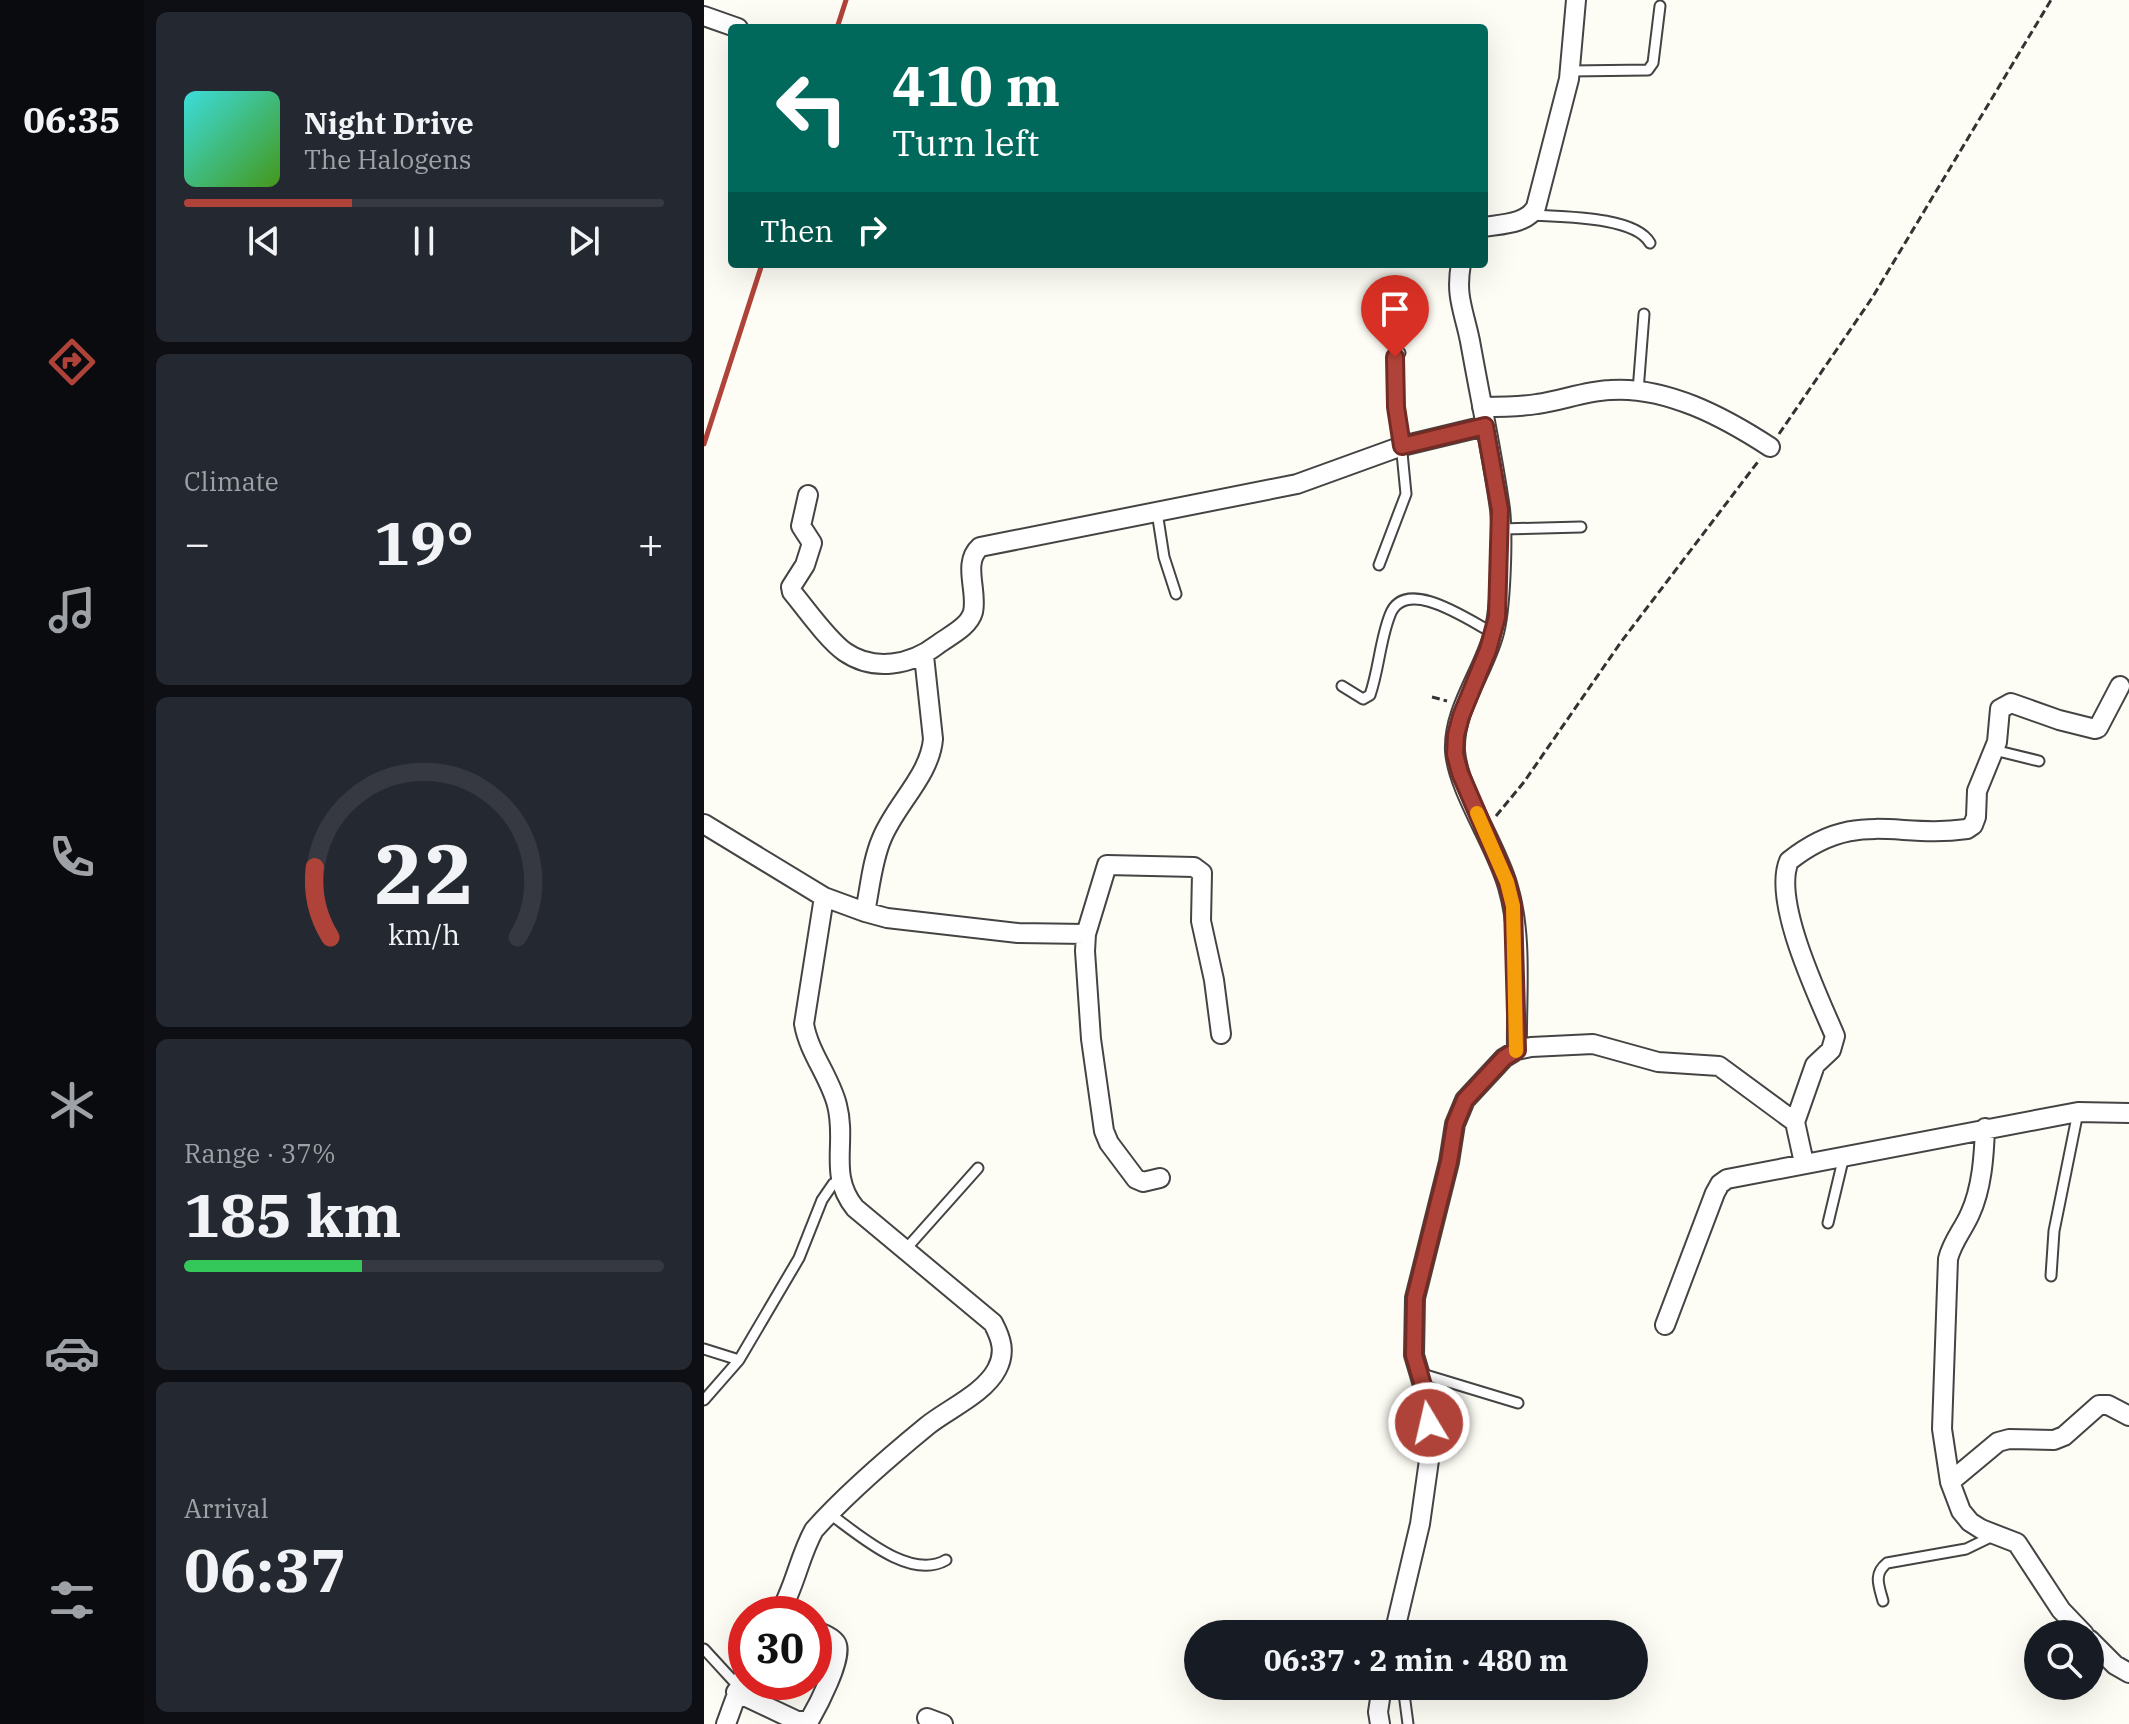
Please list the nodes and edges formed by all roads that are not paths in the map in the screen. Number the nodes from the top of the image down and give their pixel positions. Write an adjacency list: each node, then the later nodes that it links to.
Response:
1 (1576, 0): 5 (street)
2 (1660, 6): 5 (lane)
3 (704, 16): 4 (street)
4 (728, 24)
5 (1570, 71): 6 (street)
6 (1532, 215): 7 (street); 8 (lane)
7 (1488, 226)
8 (1650, 243)
9 (1460, 268): 13 (street)
10 (1644, 314): 12 (lane)
11 (1400, 353): 14 (lane)
12 (1638, 391): 13 (street); 15 (street)
13 (1483, 416): 14 (street); 19 (street)
14 (1402, 446): 17 (street); 20 (lane)
15 (1770, 447)
16 (808, 495): 23 (street)
17 (1157, 512): 21 (lane); 23 (street)
18 (1581, 527): 19 (lane)
19 (1501, 529): 22 (street)
20 (1379, 565)
21 (1176, 594)
22 (1494, 634): 24 (lane); 33 (street)
23 (924, 656): 30 (street)
24 (1342, 686)
25 (2120, 686): 26 (street)
26 (1994, 750): 27 (lane); 36 (street)
27 (2039, 761)
28 (704, 824): 29 (street)
29 (824, 897): 30 (street); 42 (street)
30 (865, 912): 31 (street)
31 (1086, 934): 32 (street); 41 (street)
32 (1221, 1034)
33 (1517, 1050): 36 (street); 49 (street)
34 (2078, 1112): 35 (street); 37 (street); 45 (lane)
35 (2129, 1113)
36 (1795, 1122): 39 (street)
37 (1985, 1128): 38 (street); 53 (street)
38 (1844, 1156): 39 (street); 43 (lane)
39 (1804, 1163): 46 (street)
40 (978, 1168): 44 (lane)
41 (1160, 1178)
42 (840, 1180): 44 (street); 48 (lane)
43 (1828, 1223)
44 (905, 1250): 54 (street)
45 (2051, 1276)
46 (1665, 1325)
47 (704, 1349): 48 (lane)
48 (739, 1360): 50 (lane)
49 (1419, 1373): 51 (lane); 59 (street)
50 (704, 1400)
51 (1518, 1403)
52 (2129, 1416): 53 (street)
53 (1950, 1482): 55 (street)
54 (830, 1514): 56 (lane); 57 (street)
55 (1997, 1534): 58 (lane); 60 (street)
56 (946, 1560)
57 (789, 1596)
58 (1883, 1601)
59 (1397, 1620)
60 (2071, 1620)
61 (832, 1641): 64 (street)
62 (704, 1649): 66 (lane)
63 (2104, 1654): 65 (street)
64 (832, 1670)
65 (2129, 1673)
66 (728, 1674)
67 (734, 1700): 72 (street)
68 (767, 1700): 73 (street)
69 (820, 1700): 73 (street)
70 (1380, 1700): 74 (street)
71 (1405, 1700): 75 (lane)
72 (726, 1724)
73 (804, 1724)
74 (1380, 1724)
75 (1408, 1724)

